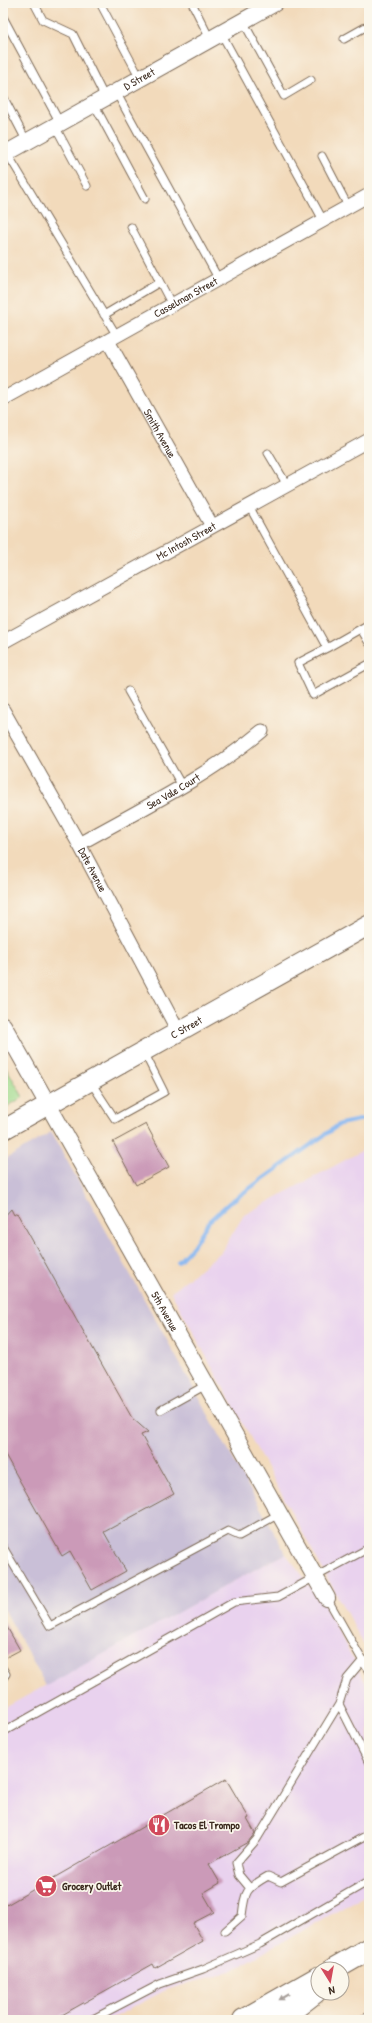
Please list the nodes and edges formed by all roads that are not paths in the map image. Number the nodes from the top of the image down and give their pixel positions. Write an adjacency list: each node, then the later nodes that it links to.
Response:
1 (34, 3): 14 (lane)
2 (100, 3): 11 (lane)
3 (192, 3): 9 (lane)
4 (275, 3): 5 (street, D Street)
5 (257, 8): 7 (street, D Street)
6 (3, 17): 15 (lane)
7 (242, 21): 9 (street, D Street); 12 (lane)
8 (369, 25): 10 (lane)
9 (216, 36): 11 (street, D Street); 23 (lane)
10 (344, 38)
11 (140, 79): 14 (street, D Street)
12 (311, 80)
13 (3, 96): 16 (lane)
14 (105, 98): 15 (street, D Street); 21 (lane); 25 (lane)
15 (58, 125): 16 (street, D Street); 19 (lane)
16 (27, 142): 17 (street, D Street)
17 (5, 154): 28 (lane)
18 (322, 156): 22 (lane)
19 (87, 186)
20 (369, 195): 22 (street, Casselman Street)
21 (146, 199)
22 (348, 206): 23 (street, Casselman Street)
23 (324, 220): 25 (street, Casselman Street)
24 (131, 227): 26 (lane)
25 (218, 278): 27 (street, Casselman Street)
26 (160, 282): 27 (lane); 28 (lane)
27 (172, 305): 29 (street, Casselman Street)
28 (104, 315): 29 (lane)
29 (113, 339): 30 (street, Casselman Street); 35 (street, Smith Avenue)
30 (3, 399)
31 (369, 440): 33 (street, Mc Intosh Street)
32 (268, 453): 33 (lane)
33 (287, 485): 34 (street, Mc Intosh Street)
34 (249, 506): 35 (street, Mc Intosh Street); 40 (lane)
35 (212, 526): 38 (street, Mc Intosh Street)
36 (369, 624): 37 (lane)
37 (361, 629): 39 (lane); 40 (lane)
38 (3, 642)
39 (369, 643)
40 (327, 648): 41 (lane)
41 (369, 664)
42 (128, 691): 45 (lane)
43 (3, 710): 46 (street, Date Avenue)
44 (262, 732): 45 (street, Sea Vale Court)
45 (182, 786): 46 (street, Sea Vale Court)
46 (79, 844): 49 (street, Date Avenue)
47 (369, 925): 49 (main road, C Street)
48 (3, 1025): 52 (street, 5th Avenue)
49 (178, 1031): 50 (main road, C Street)
50 (143, 1051): 51 (main road, C Street); 51 (lane)
51 (90, 1081): 52 (main road, C Street)
52 (47, 1105): 53 (main road, C Street); 54 (street, 5th Avenue)
53 (3, 1130)
54 (206, 1385): 55 (lane); 56 (street, 5th Avenue)
55 (161, 1410)
56 (279, 1514): 57 (lane); 59 (street, 5th Avenue)
57 (3, 1547)
58 (369, 1548): 59 (lane)
59 (315, 1577): 60 (street, 5th Avenue); 66 (lane)
60 (327, 1598): 61 (lane)
61 (362, 1660): 63 (lane); 65 (lane)
62 (3, 1669): 64 (lane)
63 (369, 1672)
64 (3, 1678)
65 (339, 1704): 67 (lane); 70 (lane)
66 (3, 1732)
67 (369, 1763)
68 (369, 1834): 70 (lane)
69 (369, 1880): 78 (lane)
70 (249, 1887): 71 (lane)
71 (224, 1930)
72 (369, 1950): 73 (highway); 74 (highway)
73 (349, 1961)
74 (350, 1965)
75 (310, 1983): 79 (highway, one-way to 79)
76 (310, 1996): 80 (highway)
77 (369, 2016): 81 (lane)
78 (91, 2020)
79 (244, 2020)
80 (279, 2020)
81 (362, 2020)

